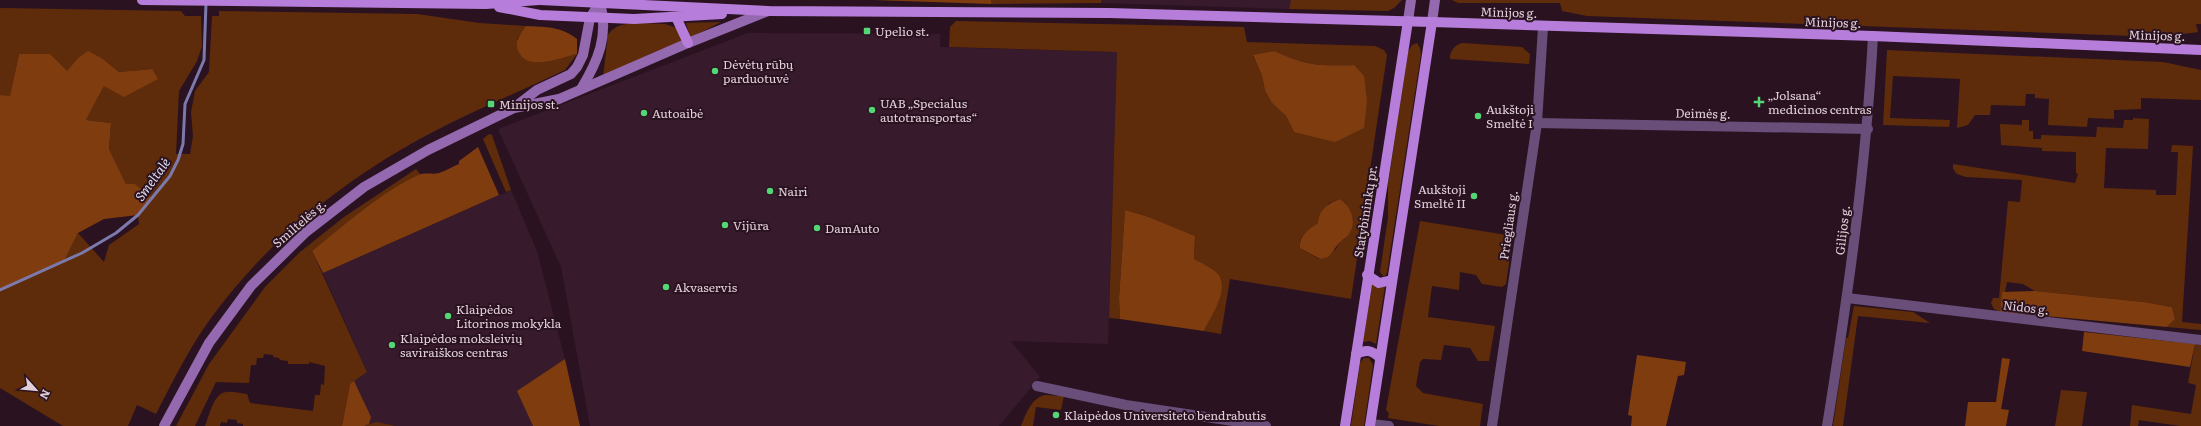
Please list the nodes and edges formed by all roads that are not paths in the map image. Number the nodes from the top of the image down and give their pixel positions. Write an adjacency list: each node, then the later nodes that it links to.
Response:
1 (142, 0): 5 (main road, Minijos g.)
2 (540, 0): 7 (main road, Minijos g.); 8 (main road, Minijos g.)
3 (1411, 0): 13 (street, Statybininkų pr.)
4 (1435, 0): 14 (street)
5 (194, 1): 6 (main road, Minijos g.)
6 (220, 1): 8 (main road, Minijos g.)
7 (600, 1): 9 (main road, Minijos g.); 11 (street); 12 (street)
8 (486, 4): 11 (main road, Minijos g.)
9 (768, 11): 10 (main road, Minijos g.); 13 (main road, Minijos g.); 17 (street)
10 (676, 17): 12 (main road, Minijos g.); 17 (main road)
11 (590, 18): 12 (main road, Minijos g.); 20 (street)
12 (604, 18): 19 (street)
13 (1408, 22): 14 (main road, Minijos g.); 23 (main road, Statybininkų pr.)
14 (1432, 22): 15 (main road, Minijos g.); 24 (main road)
15 (1543, 27): 16 (main road, Minijos g.); 21 (street, Priegliaus g.)
16 (1873, 36): 18 (main road, Minijos g.); 22 (street, Gilijos g.)
17 (688, 43): 19 (street)
18 (2201, 50)
19 (580, 89): 20 (street)
20 (514, 108): 31 (street, Smiltelės g.)
21 (1537, 123): 22 (street, Deimės g.); 35 (street, Priegliaus g.)
22 (1868, 130): 25 (street, Gilijos g.)
23 (1367, 275): 24 (main road); 27 (main road, Statybininkų pr.)
24 (1392, 280): 28 (main road)
25 (1847, 298): 26 (street, Nidos g.); 36 (street, Gilijos g.)
26 (2201, 340)
27 (1356, 354): 28 (main road); 33 (main road, Statybininkų pr.)
28 (1380, 358): 30 (main road)
29 (1037, 386): 32 (street)
30 (1370, 425): 34 (street)
31 (164, 426)
32 (1266, 426)
33 (1345, 426)
34 (1389, 426)
35 (1492, 426)
36 (1828, 426)

